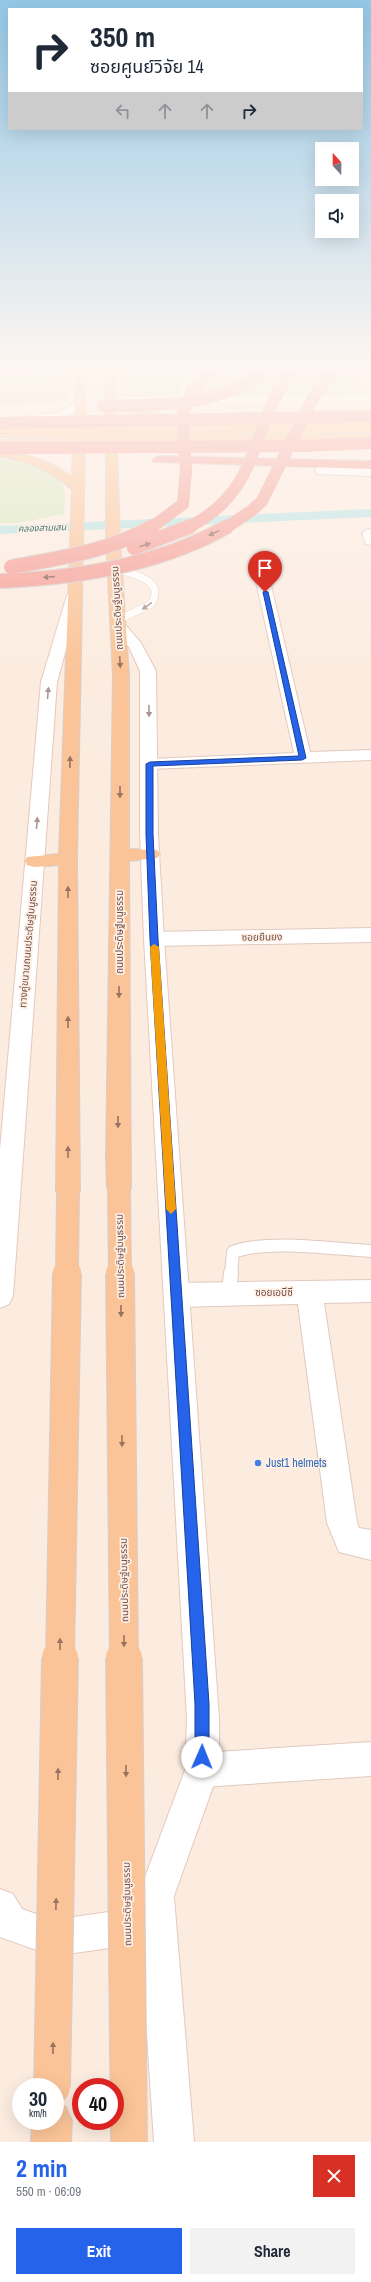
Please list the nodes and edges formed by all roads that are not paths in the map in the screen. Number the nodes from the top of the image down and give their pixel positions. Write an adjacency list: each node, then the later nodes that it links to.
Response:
1 (56, 471): 9 (main road)
2 (77, 471): 9 (main road)
3 (113, 471): 11 (main road, ถนนประดิษฐ์มนูธรรม)
4 (186, 471): 10 (highway, bridge)
5 (245, 471): 10 (highway, one-way to 5, bridge)
6 (279, 471): 13 (highway, one-way to 13, bridge)
7 (321, 472): 8 (street)
8 (371, 472)
9 (77, 488): 14 (main road)
10 (5, 567)
11 (115, 569): 15 (main road, ถนนประดิษฐ์มนูธรรม); 15 (lane, one-way to 15)
12 (262, 577): 17 (street)
13 (0, 581)
14 (74, 595): 21 (main road, one-way to 14); 22 (street, ทางคู่ขนานถนนประดิษฐ์มนูธรรม, one-way to 14)
15 (118, 622): 18 (street, one-way to 18); 20 (main road, ถนนประดิษฐ์มนูธรรม, one-way to 20)
16 (371, 755): 17 (street)
17 (302, 758): 18 (street)
18 (150, 764): 19 (street)
19 (151, 854): 20 (main road); 24 (street)
20 (120, 855): 39 (main road, ถนนประดิษฐ์มนูธรรม, one-way to 39, bridge)
21 (68, 859): 22 (main road); 36 (main road, one-way to 21, bridge)
22 (34, 861): 30 (street, ทางคู่ขนานถนนประดิษฐ์มนูธรรม)
23 (371, 935): 24 (street, ซอยยืนยง)
24 (154, 939): 29 (street)
25 (371, 1251): 28 (lane)
26 (371, 1291): 27 (street, ซอยเอบีซี)
27 (310, 1292): 28 (street, ซอยเอบีซี); 31 (street)
28 (229, 1293): 29 (street, ซอยเอบีซี)
29 (177, 1295): 33 (street)
30 (0, 1296)
31 (371, 1545)
32 (371, 1759): 33 (street)
33 (202, 1770): 34 (street)
34 (156, 1897): 35 (street); 40 (street)
35 (0, 1907)
36 (52, 2078)
37 (52, 2130): 38 (main road)
38 (51, 2142)
39 (129, 2142)
40 (174, 2142)

